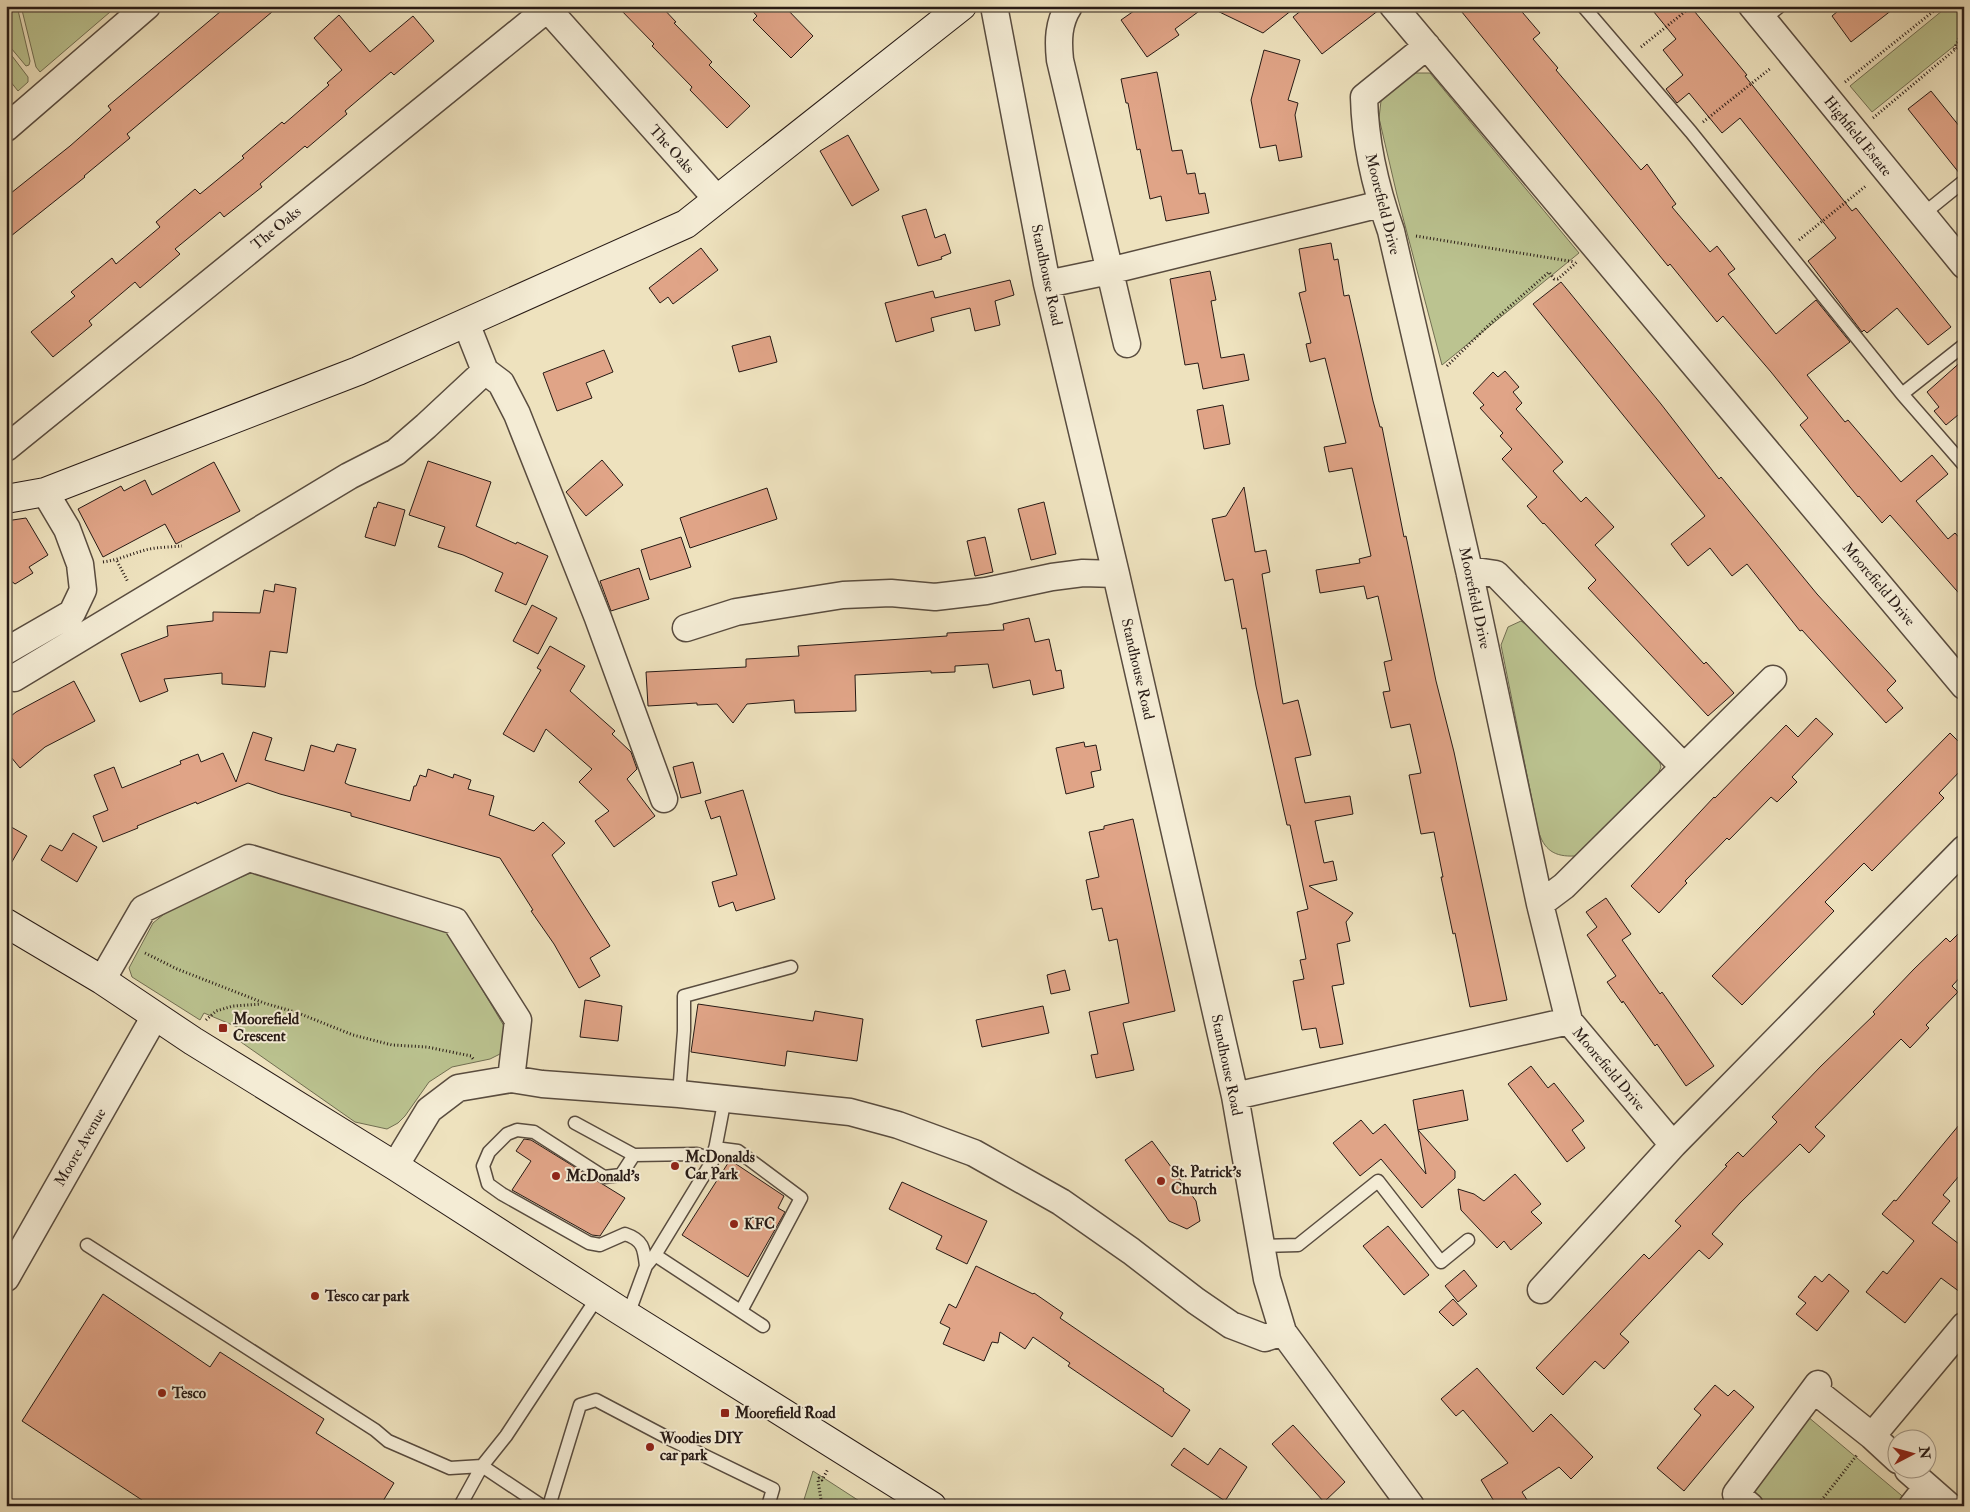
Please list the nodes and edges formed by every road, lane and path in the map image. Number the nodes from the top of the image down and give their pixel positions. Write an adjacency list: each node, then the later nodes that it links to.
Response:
1 (147, 6): 18 (street)
2 (962, 6): 23 (main road)
3 (994, 6): 31 (street, Standhouse Road)
4 (1069, 6): 30 (street)
5 (1393, 6): 13 (street, Moorefield Drive)
6 (1583, 6): 16 (lane)
7 (1692, 6): 16 (path)
8 (1940, 6): 17 (path)
9 (546, 7): 23 (street, The Oaks); 38 (street, The Oaks)
10 (1765, 11): 15 (street, Highfield Estate)
11 (1964, 29): 14 (path)
12 (1964, 42): 14 (path)
13 (1427, 46): 24 (street, Moorefield Drive); 28 (street, Moorefield Drive)
14 (1953, 51): 20 (path)
15 (1790, 53): 17 (street, Highfield Estate); 19 (path)
16 (1626, 58): 19 (lane)
17 (1827, 97): 20 (street, Highfield Estate)
18 (6, 128)
19 (1691, 132): 27 (lane)
20 (1856, 133): 21 (street, Highfield Estate)
21 (1886, 170): 25 (street, Highfield Estate); 27 (path)
22 (1964, 181): 25 (lane)
23 (717, 199): 32 (main road)
24 (1382, 204): 26 (street, Moorefield Drive); 30 (street)
25 (1922, 215): 29 (street, Highfield Estate)
26 (1391, 231): 28 (path); 36 (street, Moorefield Drive)
27 (1787, 249): 37 (lane)
28 (1587, 255): 36 (path); 52 (street, Moorefield Drive)
29 (1964, 265)
30 (1109, 272): 31 (street); 33 (street)
31 (1047, 284): 46 (street, Standhouse Road)
32 (466, 323): 35 (street); 40 (main road)
33 (1127, 344)
34 (1964, 344): 37 (lane)
35 (485, 370): 50 (street); 54 (street)
36 (1427, 386): 45 (street, Moorefield Drive)
37 (1902, 394): 39 (lane)
38 (6, 448)
39 (1964, 465)
40 (45, 492): 41 (main road); 44 (street)
41 (6, 499)
42 (183, 546): 43 (path)
43 (117, 560): 44 (path); 47 (path)
44 (80, 564): 49 (street)
45 (1469, 570): 53 (street); 56 (street, Moorefield Drive)
46 (1116, 574): 48 (street); 67 (street, Standhouse Road)
47 (130, 587)
48 (686, 628)
49 (6, 651)
50 (14, 678)
51 (1772, 680): 53 (street)
52 (1964, 686)
53 (1684, 767): 56 (street)
54 (664, 799)
55 (1964, 848): 70 (street)
56 (1540, 904): 63 (street, Moorefield Drive)
57 (6, 923): 60 (main road)
58 (123, 943): 60 (street); 61 (path); 65 (street)
59 (791, 967): 66 (lane)
60 (102, 980): 62 (main road)
61 (264, 1004): 64 (path); 65 (path)
62 (155, 1016): 64 (main road); 79 (street, Moore Avenue)
63 (1569, 1021): 67 (street); 70 (street, Moorefield Drive)
64 (193, 1041): 73 (main road)
65 (501, 1080): 66 (street); 73 (street)
66 (679, 1094): 68 (street)
67 (1234, 1096): 76 (street, Standhouse Road)
68 (725, 1098): 71 (lane); 86 (street)
69 (576, 1123): 72 (lane)
70 (1673, 1146): 80 (street)
71 (714, 1154): 72 (lane); 77 (lane); 82 (lane)
72 (634, 1155): 78 (lane)
73 (395, 1166): 81 (main road)
74 (1468, 1240): 76 (lane)
75 (87, 1245): 90 (lane)
76 (1262, 1246): 86 (street, Standhouse Road)
77 (655, 1255): 78 (lane); 82 (lane)
78 (646, 1266): 83 (lane)
79 (6, 1278)
80 (1541, 1290)
81 (599, 1295): 83 (main road); 90 (lane)
82 (741, 1311): 84 (lane)
83 (628, 1315): 88 (main road)
84 (763, 1326)
85 (1964, 1326): 87 (street)
86 (1283, 1332): 99 (street, Standhouse Road)
87 (1872, 1436): 89 (street); 100 (street); 101 (path)
88 (840, 1447): 97 (path); 98 (main road)
89 (1888, 1451)
90 (482, 1466): 93 (lane); 94 (lane)
91 (1913, 1480): 92 (street)
92 (1920, 1496): 102 (street)
93 (460, 1506)
94 (542, 1506)
95 (549, 1506): 96 (lane)
96 (768, 1506)
97 (822, 1506)
98 (932, 1506)
99 (1411, 1506)
100 (1750, 1506)
101 (1817, 1506)
102 (1949, 1506)

